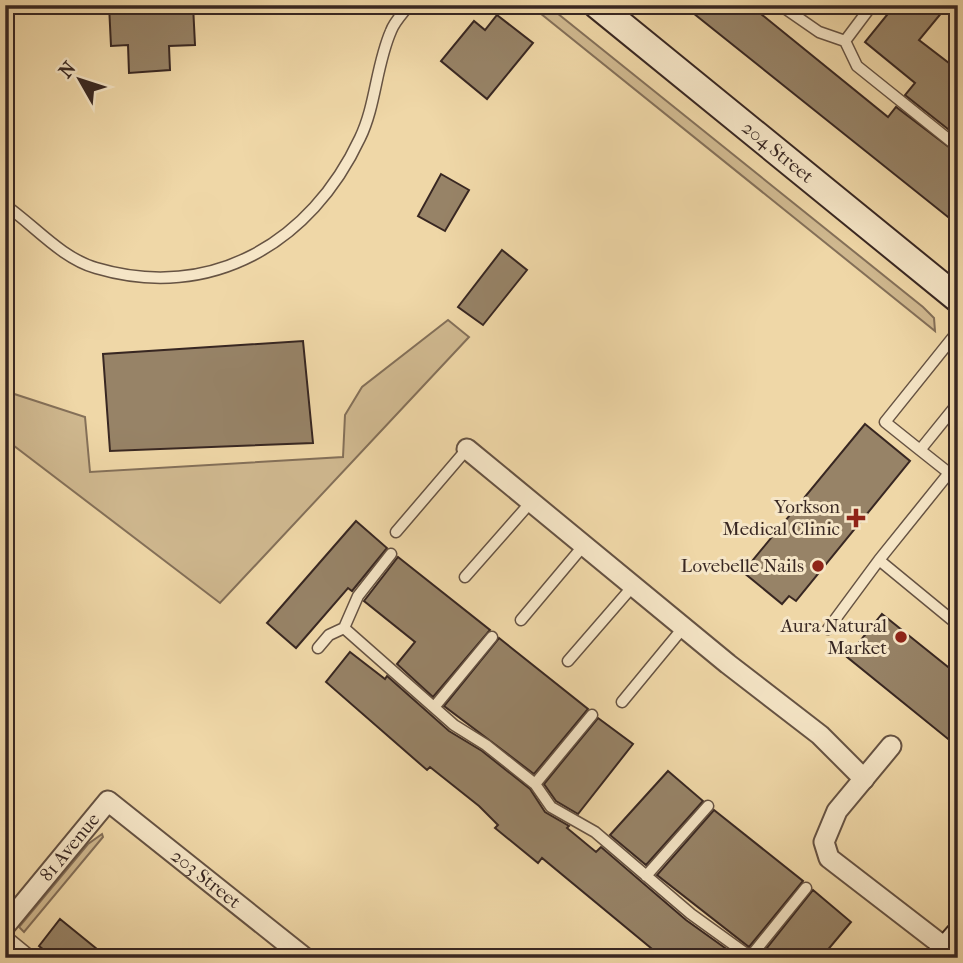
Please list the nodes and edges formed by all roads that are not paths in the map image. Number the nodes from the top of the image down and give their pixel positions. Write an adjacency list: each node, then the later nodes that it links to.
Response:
1 (409, 5): 7 (lane)
2 (597, 5): 8 (street, 204 Street)
3 (780, 5): 5 (lane)
4 (872, 5): 5 (lane)
5 (845, 41): 6 (lane)
6 (958, 147)
7 (5, 205)
8 (958, 299)
9 (958, 331): 12 (lane)
10 (958, 403): 12 (lane)
11 (467, 449): 16 (street); 17 (lane)
12 (920, 450): 14 (lane)
13 (958, 461): 14 (lane)
14 (949, 472): 15 (lane); 20 (lane)
15 (958, 480)
16 (531, 502): 18 (street); 21 (lane)
17 (396, 532)
18 (584, 545): 22 (street); 23 (lane)
19 (391, 554): 25 (lane)
20 (879, 560): 24 (lane); 27 (lane)
21 (465, 577)
22 (633, 586): 26 (street); 30 (lane)
23 (521, 621)
24 (958, 625)
25 (344, 628): 29 (lane); 32 (lane)
26 (683, 628): 31 (lane); 35 (street)
27 (828, 629)
28 (492, 637): 32 (lane)
29 (317, 648)
30 (568, 661)
31 (622, 702)
32 (435, 706): 36 (lane)
33 (592, 715): 36 (lane)
34 (891, 746): 35 (street)
35 (864, 779): 43 (street)
36 (535, 784): 39 (lane)
37 (108, 801): 41 (street, 81 Avenue); 46 (street, 203 Street)
38 (708, 806): 39 (lane)
39 (646, 876): 44 (lane)
40 (806, 888): 44 (lane)
41 (5, 926)
42 (5, 935): 45 (lane)
43 (948, 948)
44 (751, 957)
45 (33, 958)
46 (305, 958)

